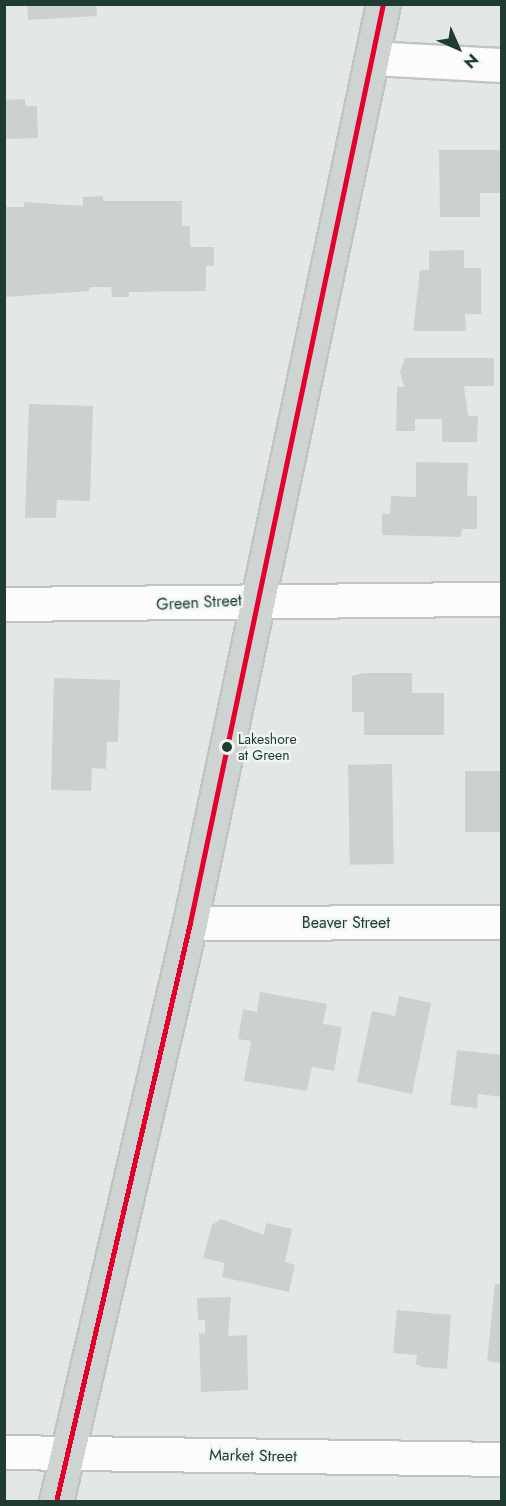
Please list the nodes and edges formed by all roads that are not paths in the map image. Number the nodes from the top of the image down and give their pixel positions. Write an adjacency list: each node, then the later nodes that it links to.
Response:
1 (383, 4): 2 (main road)
2 (372, 58): 3 (street); 5 (main road)
3 (501, 65)
4 (501, 599): 5 (street, Green Street)
5 (253, 600): 6 (street, Green Street); 8 (main road)
6 (4, 604)
7 (501, 922): 8 (street, Beaver Street)
8 (190, 923): 10 (main road)
9 (4, 1452): 10 (street, Market Street)
10 (67, 1454): 11 (street, Market Street); 12 (main road)
11 (501, 1459)
12 (56, 1502)

